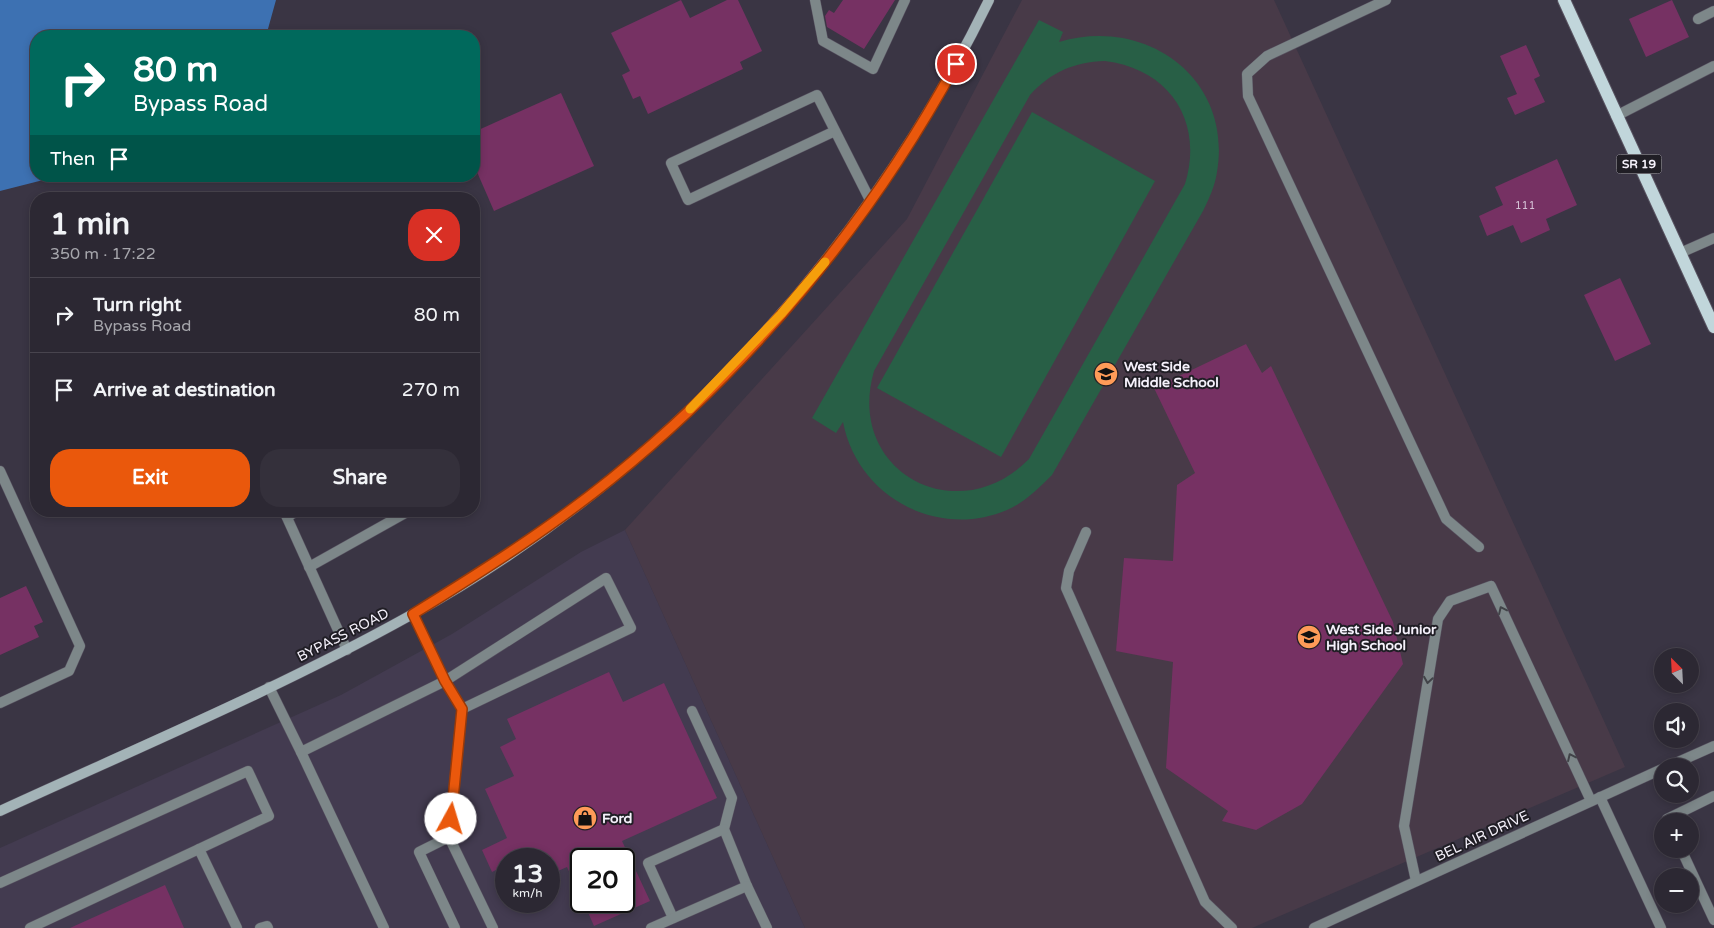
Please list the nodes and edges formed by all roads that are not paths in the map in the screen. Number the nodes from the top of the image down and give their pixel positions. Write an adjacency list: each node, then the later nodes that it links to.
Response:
1 (815, 0): 2 (street)
2 (905, 0)
3 (989, 0): 11 (main road, BYPASS ROAD)
4 (1386, 0): 19 (street)
5 (1564, 0): 9 (main road, SR 19)
6 (1714, 11): 7 (street)
7 (1698, 19)
8 (1714, 66): 9 (street)
9 (1616, 116): 13 (main road, SR 19)
10 (834, 131): 10 (street); 11 (street)
11 (870, 200): 21 (main road, BYPASS ROAD)
12 (1714, 238): 13 (street)
13 (1680, 253): 14 (main road, SR 19)
14 (1714, 327)
15 (0, 471): 25 (street)
16 (287, 517): 20 (street)
17 (398, 517): 20 (street)
18 (1086, 532): 54 (street)
19 (1479, 547)
20 (309, 567): 22 (street)
21 (413, 614): 22 (main road, BYPASS ROAD); 23 (street)
22 (347, 650): 24 (main road, BYPASS ROAD)
23 (445, 681): 26 (street); 26 (street); 29 (street)
24 (269, 687): 29 (street); 34 (main road, BYPASS ROAD)
25 (0, 703)
26 (462, 709): 37 (street)
27 (692, 711): 36 (street)
28 (1714, 746): 30 (street)
29 (301, 752): 49 (street)
30 (1687, 758)
31 (1654, 773): 32 (street, BEL AIR DRIVE)
32 (1596, 799): 40 (street, BEL AIR DRIVE); 40 (street, one-way to 40); 56 (street)
33 (1713, 800): 35 (street)
34 (0, 811)
35 (1682, 813)
36 (724, 829): 42 (street); 43 (street)
37 (449, 837): 50 (street); 51 (street)
38 (199, 849): 41 (street); 45 (street); 46 (street)
39 (1685, 858): 44 (street)
40 (1416, 881): 55 (street, BEL AIR DRIVE)
41 (0, 884)
42 (747, 886): 43 (street); 53 (street)
43 (673, 918): 52 (street)
44 (1714, 920)
45 (30, 928)
46 (237, 928)
47 (260, 928): 48 (street)
48 (268, 928)
49 (384, 928)
50 (455, 928)
51 (493, 928)
52 (650, 928)
53 (767, 928)
54 (1232, 928)
55 (1314, 928)
56 (1661, 928)

